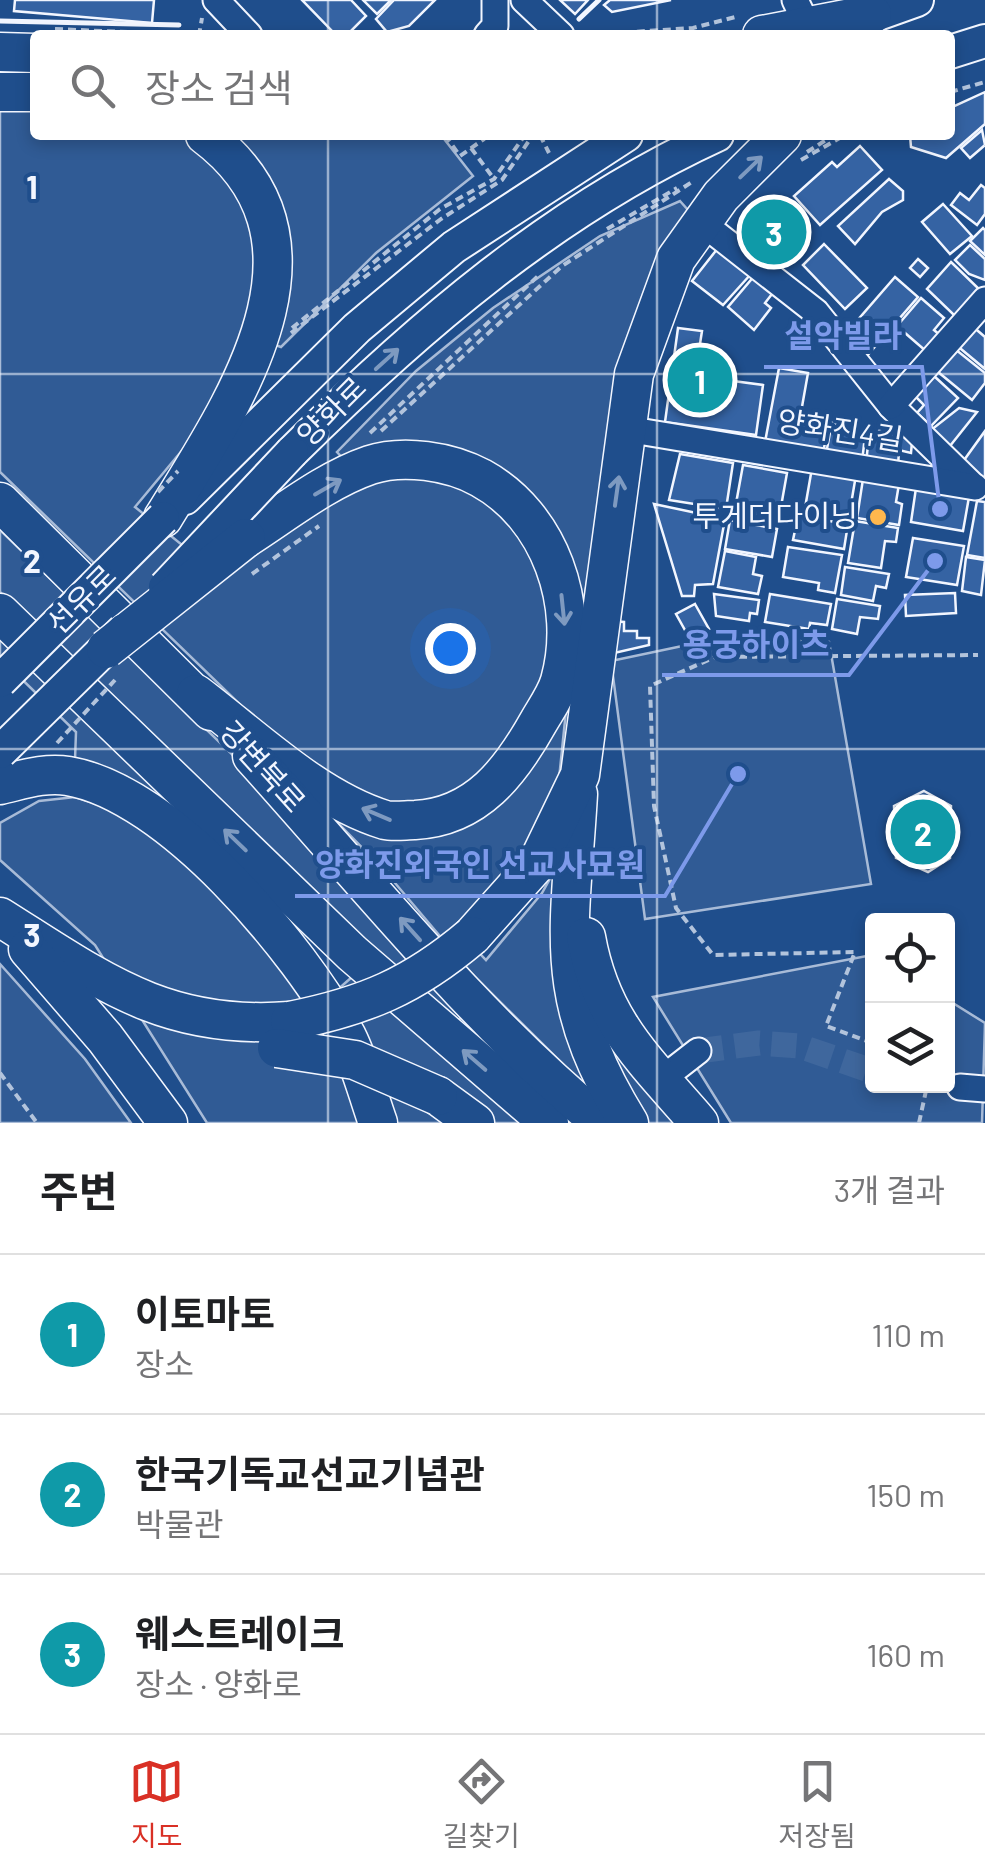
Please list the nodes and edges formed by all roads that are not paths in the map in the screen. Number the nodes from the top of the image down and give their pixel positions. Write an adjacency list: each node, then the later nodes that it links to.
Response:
1 (495, 0): 10 (street)
2 (524, 0): 11 (street)
3 (917, 0): 5 (main road)
4 (210, 1): 8 (street); 9 (street)
5 (872, 14): 6 (highway)
6 (809, 20): 7 (highway)
7 (753, 25)
8 (220, 30)
9 (243, 30)
10 (491, 30)
11 (557, 30)
12 (985, 41): 14 (main road)
13 (30, 43): 15 (highway)
14 (955, 50)
15 (0, 52)
16 (0, 92): 17 (highway)
17 (30, 92)
18 (211, 140): 28 (highway)
19 (618, 140): 28 (main road, 양화로)
20 (707, 140): 30 (main road, 양화로, one-way to 20, bridge)
21 (790, 154): 22 (highway, one-way to 21)
22 (701, 222): 24 (street); 25 (highway)
23 (985, 300): 24 (street)
24 (890, 406): 26 (street)
25 (626, 428): 26 (street, 양화진4길); 34 (highway, one-way to 25)
26 (979, 488)
27 (0, 502): 32 (highway, 강변북로)
28 (164, 518): 31 (main road, 선유로, bridge)
29 (0, 613): 44 (highway, one-way to 29)
30 (106, 649): 32 (highway, one-way to 32, bridge); 33 (main road, 양화로, bridge)
31 (0, 681)
32 (196, 694): 45 (highway, 강변북로, one-way to 32)
33 (0, 752)
34 (580, 775): 36 (highway); 38 (highway, bridge)
35 (0, 785): 42 (highway)
36 (575, 854): 40 (highway); 46 (highway)
37 (0, 917): 38 (highway); 41 (highway)
38 (283, 1035): 43 (highway, bridge)
39 (698, 1051): 40 (street)
40 (662, 1078): 47 (highway)
41 (168, 1123)
42 (378, 1123)
43 (476, 1123)
44 (549, 1123)
45 (601, 1123)
46 (628, 1123)
47 (699, 1123)

